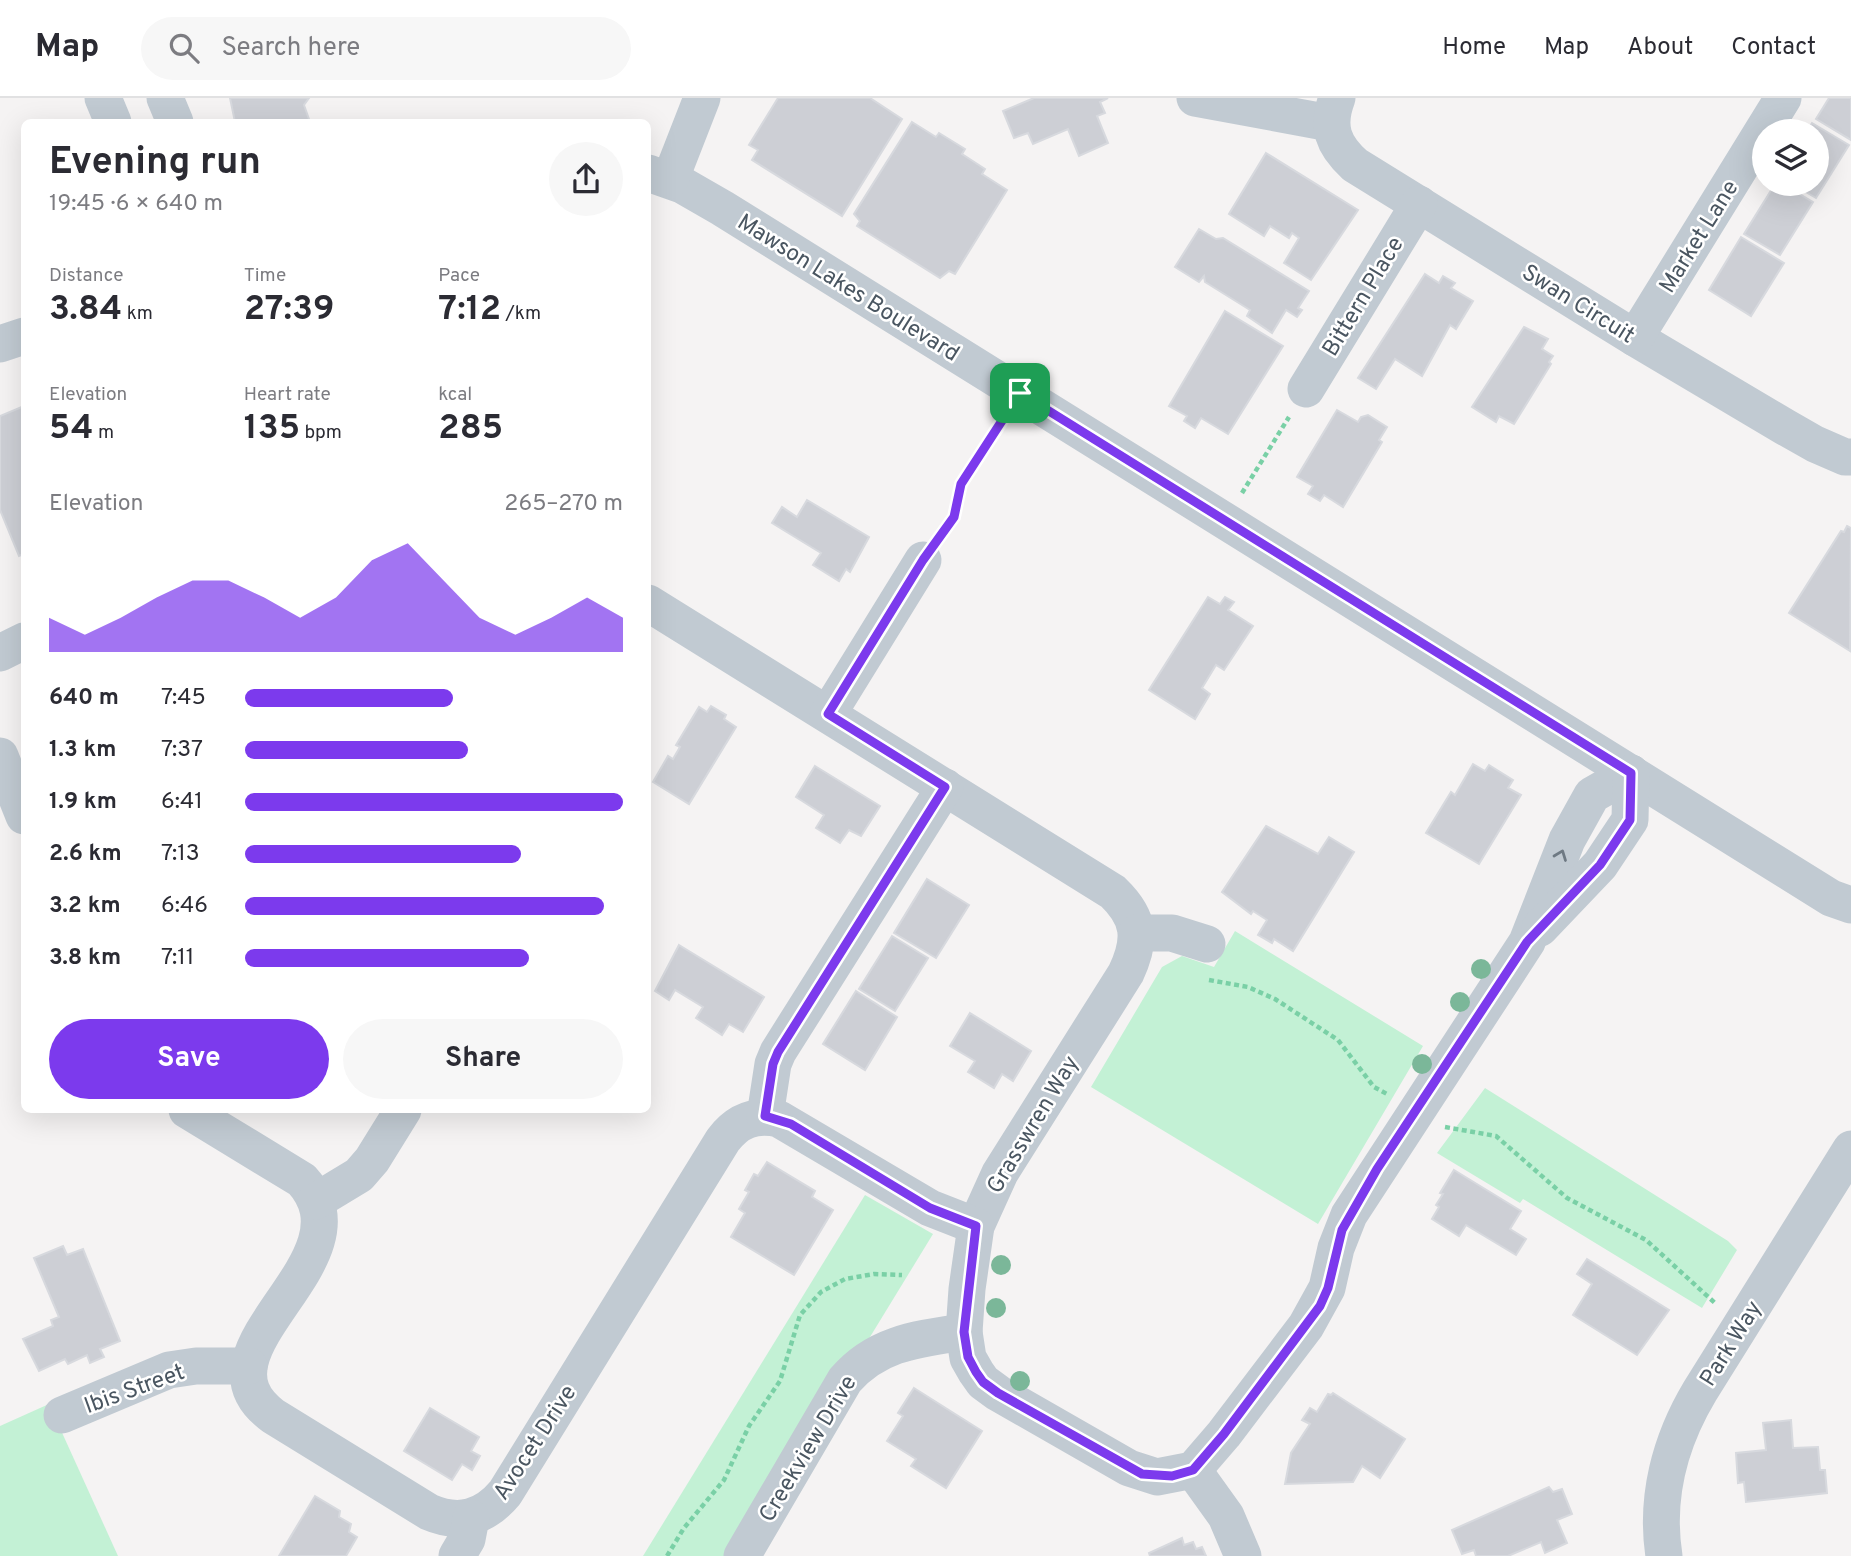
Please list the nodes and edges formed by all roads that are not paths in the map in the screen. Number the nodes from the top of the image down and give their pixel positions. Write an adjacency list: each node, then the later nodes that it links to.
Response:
1 (103, 98): 7 (street)
2 (165, 98): 8 (street)
3 (702, 98): 9 (street)
4 (1195, 98): 6 (street, Swan Circuit)
5 (1783, 98): 12 (street, Market Lane)
6 (1334, 111): 10 (street, Swan Circuit)
7 (112, 119)
8 (175, 119)
9 (659, 176): 22 (street, Mawson Lakes Boulevard)
10 (1419, 204): 12 (street, Swan Circuit); 14 (street, Bittern Place)
11 (21, 337): 13 (street)
12 (1635, 338): 15 (street, Swan Circuit)
13 (0, 344)
14 (1306, 389)
15 (1851, 457)
16 (923, 560): 20 (street)
17 (651, 605): 20 (street)
18 (21, 642): 19 (street)
19 (0, 653)
20 (828, 714): 23 (street)
21 (0, 756): 24 (street)
22 (1631, 773): 25 (street, Mawson Lakes Boulevard); 37 (street)
23 (945, 787): 26 (street); 30 (street)
24 (21, 808)
25 (1844, 907)
26 (1137, 933): 27 (street); 33 (street, Grasswren Way)
27 (1207, 944)
28 (192, 1113): 32 (street)
29 (401, 1113): 32 (street)
30 (765, 1116): 33 (street); 38 (street, Avocet Drive)
31 (1851, 1149): 42 (street, Park Way)
32 (316, 1201): 35 (street)
33 (976, 1226): 34 (street, Grasswren Way)
34 (964, 1332): 37 (street, Grasswren Way); 40 (street, Creekview Drive)
35 (249, 1366): 36 (street, Ibis Street); 38 (street, Avocet Drive)
36 (62, 1415)
37 (1193, 1470): 41 (street)
38 (471, 1518): 39 (street)
39 (457, 1556)
40 (742, 1556)
41 (1243, 1556)
42 (1664, 1556)

